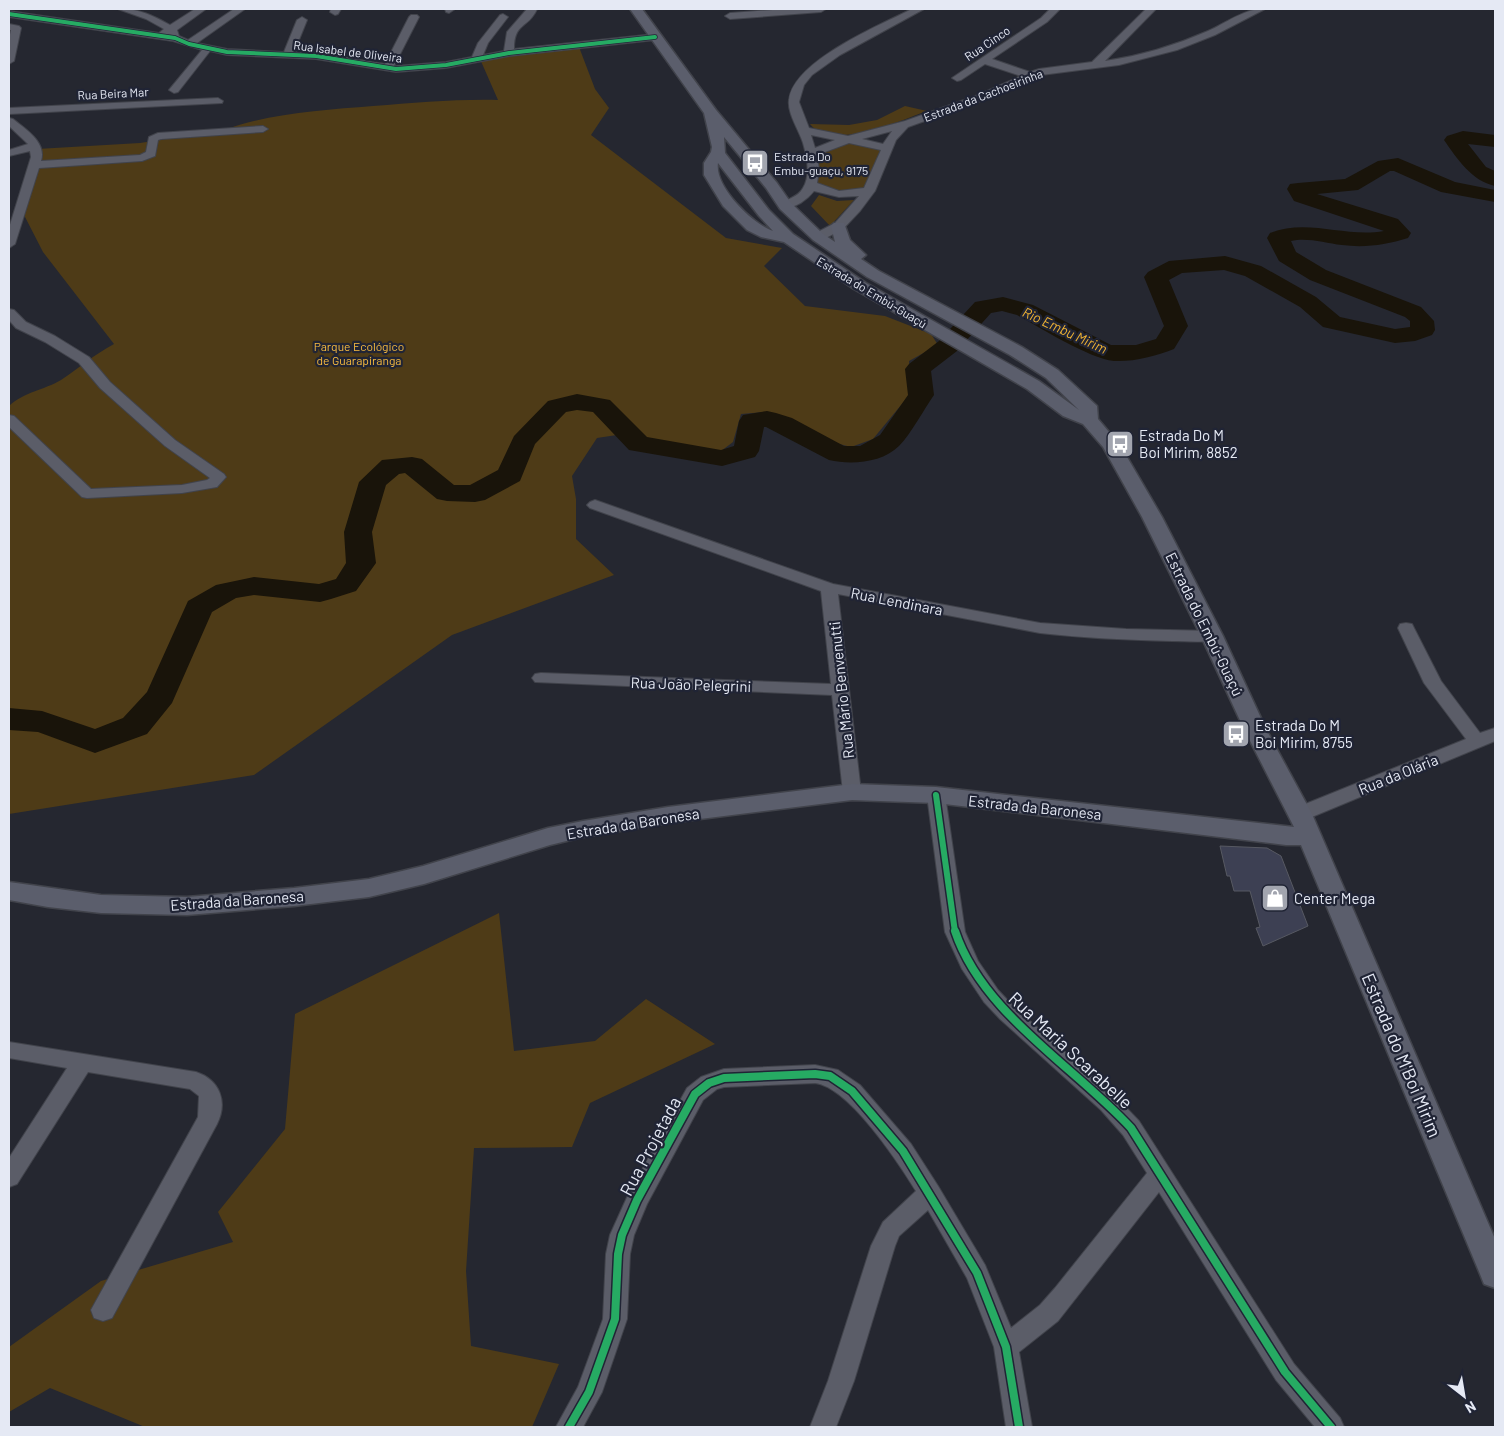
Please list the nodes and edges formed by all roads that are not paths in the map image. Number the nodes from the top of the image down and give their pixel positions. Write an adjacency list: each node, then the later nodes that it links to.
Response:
1 (123, 9): 19 (street)
2 (201, 9): 19 (street)
3 (240, 9): 21 (street)
4 (532, 9): 23 (street)
5 (636, 9): 20 (main road, Estrada do Embú-Guaçú)
6 (821, 9): 13 (street)
7 (919, 9): 39 (street)
8 (1055, 9): 26 (street, Rua Cinco)
9 (1151, 9): 28 (street)
10 (1260, 9): 11 (street, Estrada da Cachoeirinha)
11 (1246, 12): 28 (street, Estrada da Cachoeirinha)
12 (9, 14): 16 (street, Rua Isabel de Oliveira)
13 (730, 16)
14 (414, 17): 29 (street)
15 (503, 17): 25 (street)
16 (40, 19): 18 (street); 19 (street, Rua Isabel de Oliveira)
17 (302, 20): 24 (street)
18 (11, 28): 27 (street)
19 (173, 34): 21 (street, Rua Isabel de Oliveira)
20 (655, 37): 23 (street, Rua Isabel de Oliveira); 35 (main road, Estrada do Embú-Guaçú)
21 (189, 44): 22 (street, Rua Isabel de Oliveira)
22 (208, 48): 24 (street, Rua Isabel de Oliveira); 32 (street)
23 (509, 53): 25 (street, Rua Isabel de Oliveira)
24 (288, 55): 29 (street, Rua Isabel de Oliveira)
25 (476, 59): 29 (street, Rua Isabel de Oliveira)
26 (984, 60): 30 (street); 31 (street, Rua Cinco)
27 (9, 61)
28 (1096, 64): 30 (street, Estrada da Cachoeirinha)
29 (390, 66)
30 (1028, 75): 37 (street, Estrada da Cachoeirinha)
31 (957, 78)
32 (174, 90)
33 (218, 101): 34 (street, Rua Beira Mar)
34 (9, 111)
35 (711, 113): 44 (main road, Estrada do Embú-Guaçú); 49 (main road, Estrada do Embú-Guaçú)
36 (9, 121): 41 (street)
37 (906, 124): 40 (street, Estrada da Cachoeirinha); 42 (street, Estrada da Cachoeirinha)
38 (263, 129): 46 (street)
39 (804, 130): 40 (street); 45 (street)
40 (848, 140): 42 (street); 45 (street, Estrada da Cachoeirinha)
41 (34, 146): 43 (street); 46 (street)
42 (886, 148): 48 (street, Estrada da Cachoeirinha)
43 (9, 152)
44 (718, 153): 50 (main road, Estrada do Embú-Guaçú); 53 (main road)
45 (811, 154): 47 (street)
46 (35, 165): 54 (street)
47 (811, 185): 48 (street); 49 (street)
48 (869, 191): 51 (street, Estrada da Cachoeirinha)
49 (785, 206): 50 (main road); 52 (main road, Estrada do Embú-Guaçú)
50 (764, 213): 53 (main road, Estrada do Embú-Guaçú)
51 (839, 226): 52 (street, Estrada da Cachoeirinha); 55 (main road)
52 (818, 237): 53 (main road); 55 (main road, Estrada do Embú-Guaçú)
53 (788, 238): 58 (main road, Estrada do Embú-Guaçú)
54 (9, 244)
55 (914, 296): 58 (main road, Estrada do Embú-Guaçú)
56 (9, 313): 57 (street)
57 (9, 419)
58 (1089, 420): 62 (main road, Estrada do Embú-Guaçú)
59 (595, 505): 60 (street, Rua Lendinara)
60 (829, 588): 62 (street, Rua Lendinara); 64 (street, Rua Mário Benvenutti)
61 (1406, 628): 66 (street)
62 (1212, 636): 69 (main road, Estrada do Embú-Guaçú)
63 (540, 678): 64 (street, Rua João Pelegrini)
64 (841, 690): 67 (street, Rua Mário Benvenutti)
65 (1495, 734): 66 (street, Rua da Olária)
66 (1477, 742): 69 (street, Rua da Olária)
67 (852, 792): 68 (main road, Estrada da Baronesa); 70 (main road, Estrada da Baronesa)
68 (936, 795): 69 (main road, Estrada da Baronesa); 73 (street, Rua Maria Scarabelle)
69 (1294, 833): 76 (main road, Estrada do M'Boi Mirim)
70 (9, 891)
71 (9, 1050): 72 (street)
72 (83, 1062): 74 (street); 77 (street)
73 (1160, 1173): 78 (street); 82 (street, Rua Maria Scarabelle)
74 (9, 1176)
75 (930, 1193): 78 (street, Rua Projetada); 79 (street, Rua Projetada); 80 (street)
76 (1495, 1274)
77 (104, 1310)
78 (1006, 1347): 81 (street, Rua Projetada)
79 (569, 1427)
80 (823, 1427)
81 (1020, 1427)
82 (1331, 1427)

